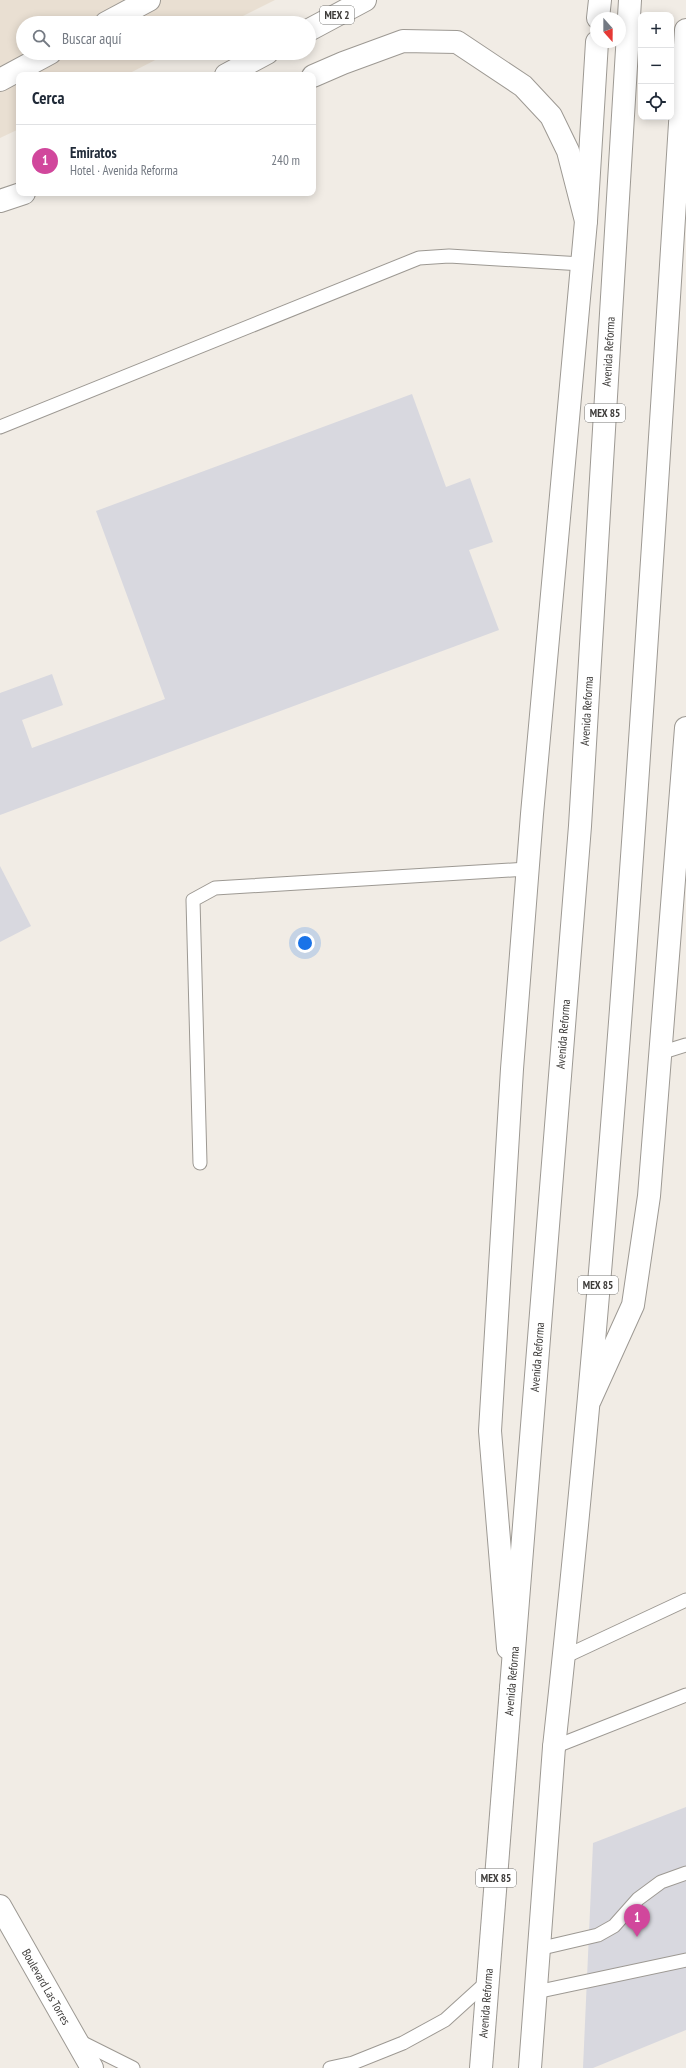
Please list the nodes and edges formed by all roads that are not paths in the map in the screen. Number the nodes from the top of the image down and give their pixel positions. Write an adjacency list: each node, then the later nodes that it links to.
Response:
1 (365, 0): 7 (main road, MEX 2)
2 (600, 0): 5 (main road)
3 (630, 0): 30 (main road, Avenida Reforma / MEX 85)
4 (147, 1): 6 (main road)
5 (599, 12)
6 (119, 16)
7 (316, 26)
8 (686, 30): 27 (main road, MEX 85)
9 (597, 48): 19 (main road)
10 (37, 60): 14 (main road)
11 (254, 60): 12 (main road)
12 (232, 72)
13 (316, 75): 19 (main road)
14 (0, 80)
15 (16, 188): 16 (main road)
16 (0, 196)
17 (16, 196): 18 (main road)
18 (0, 201)
19 (586, 221): 20 (main road)
20 (582, 264): 21 (lane); 23 (main road)
21 (0, 428)
22 (686, 728): 25 (main road)
23 (528, 869): 26 (lane); 30 (main road)
24 (686, 1045): 25 (lane)
25 (660, 1053): 27 (main road)
26 (200, 1163)
27 (589, 1403): 29 (main road, MEX 85)
28 (686, 1600): 29 (lane)
29 (564, 1657): 32 (main road, MEX 85)
30 (511, 1688): 37 (main road, Avenida Reforma / MEX 85)
31 (686, 1694): 32 (lane)
32 (554, 1747): 35 (main road, MEX 85)
33 (686, 1873): 35 (lane)
34 (0, 1906): 39 (main road, Boulevard Las Torres)
35 (538, 1949): 38 (main road, MEX 85)
36 (686, 1960): 38 (lane)
37 (488, 1981): 42 (lane); 43 (main road, Avenida Reforma / MEX 85)
38 (536, 1992): 44 (main road, MEX 85)
39 (79, 2041): 40 (main road, Boulevard Las Torres); 41 (lane)
40 (92, 2068)
41 (133, 2068)
42 (330, 2068)
43 (481, 2068)
44 (530, 2068)

